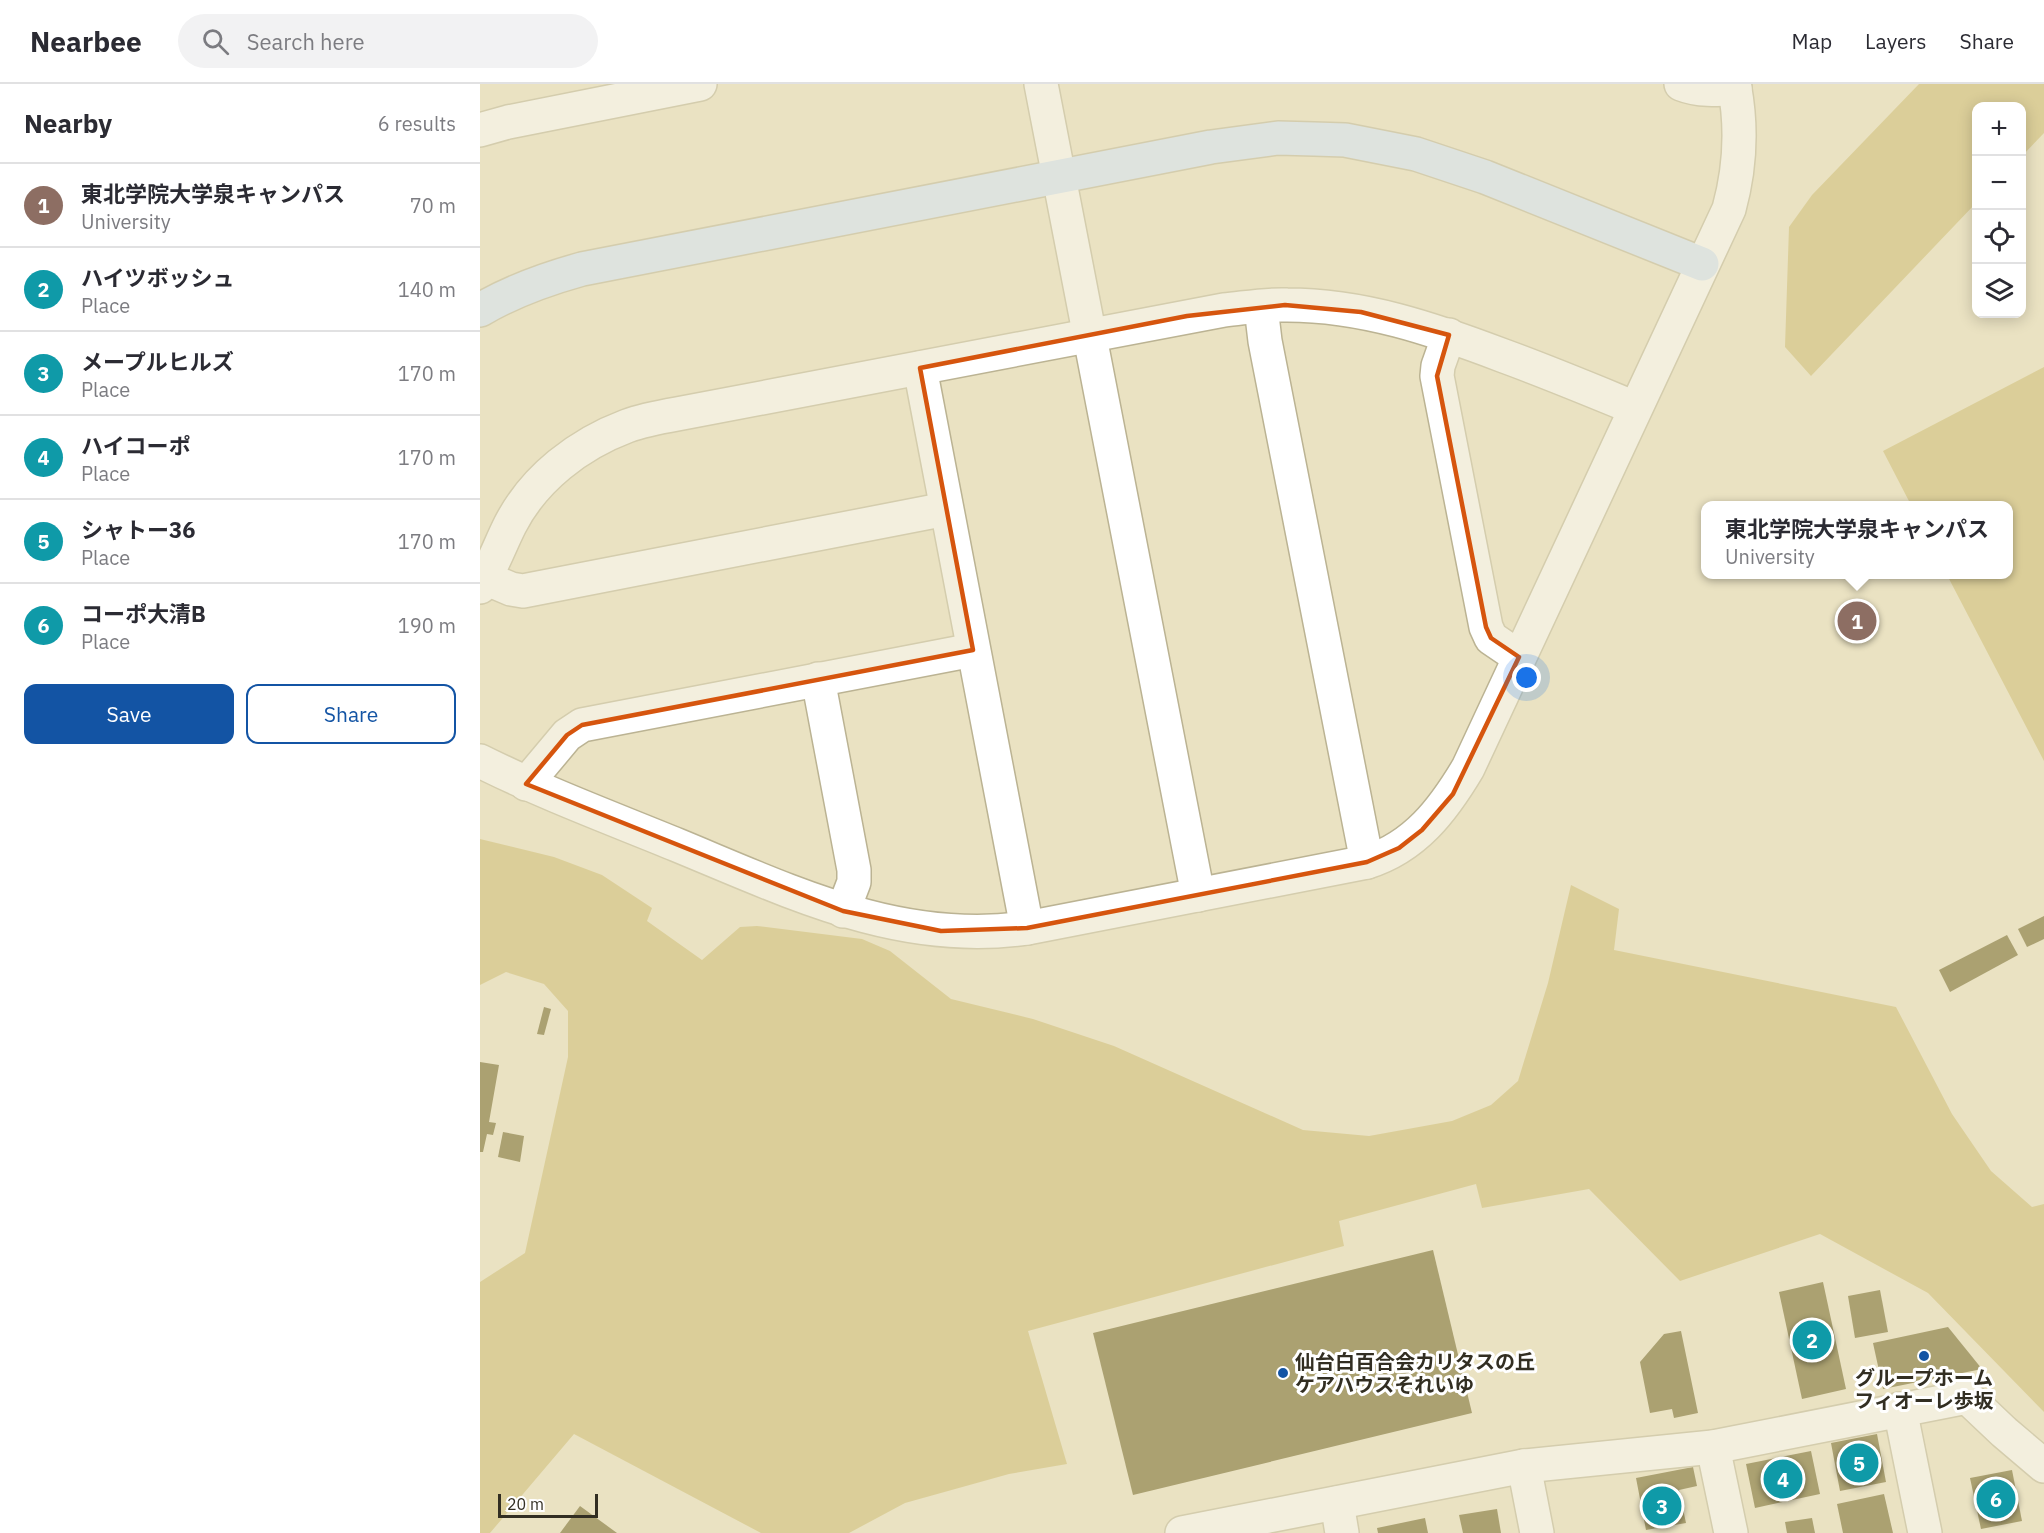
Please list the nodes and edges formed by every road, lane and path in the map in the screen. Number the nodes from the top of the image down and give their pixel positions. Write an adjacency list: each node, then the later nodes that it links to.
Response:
1 (700, 84): 5 (street)
2 (1041, 84): 6 (street)
3 (1681, 84): 4 (street)
4 (1735, 86): 7 (street)
5 (480, 130)
6 (1059, 177): 7 (street); 9 (street); 10 (street)
7 (1702, 264): 13 (street)
8 (1260, 307): 10 (street); 11 (street); 21 (street)
9 (480, 310)
10 (1090, 334): 12 (street); 22 (street)
11 (1449, 335): 13 (street); 17 (street)
12 (920, 368): 14 (street); 15 (street)
13 (1635, 408): 17 (street)
14 (946, 509): 15 (street); 16 (street)
15 (483, 583)
16 (973, 650): 18 (street); 24 (street)
17 (1519, 657): 21 (street)
18 (818, 680): 20 (street); 23 (street)
19 (480, 761): 20 (street)
20 (526, 784): 23 (street)
21 (1367, 862): 22 (street)
22 (1198, 895): 24 (street)
23 (843, 911): 24 (street)
24 (1027, 928)
25 (1900, 1409): 26 (street); 28 (street); 33 (street)
26 (1713, 1447): 27 (street); 32 (street)
27 (1524, 1466): 29 (street); 31 (street)
28 (2044, 1466)
29 (1339, 1518): 30 (street)
30 (1182, 1533)
31 (1537, 1533)
32 (1731, 1533)
33 (1926, 1533)

